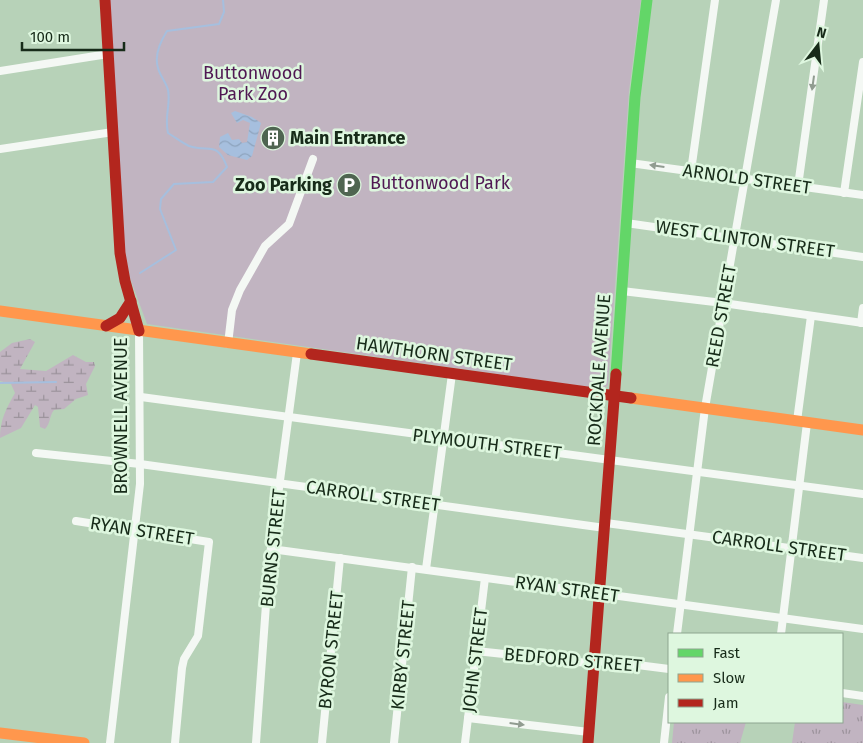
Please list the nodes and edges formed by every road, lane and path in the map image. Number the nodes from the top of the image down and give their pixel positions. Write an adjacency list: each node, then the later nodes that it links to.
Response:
1 (105, 0): 6 (main road, BROWNELL AVENUE)
2 (647, 0): 12 (main road, ROCKDALE AVENUE)
3 (715, 0): 13 (street)
4 (776, 0): 14 (street, REED STREET)
5 (824, 0): 15 (street, one-way to 15)
6 (108, 54): 8 (street); 9 (main road, BROWNELL AVENUE)
7 (863, 62): 16 (street)
8 (0, 71)
9 (113, 132): 10 (street); 22 (main road, BROWNELL AVENUE)
10 (0, 149)
11 (313, 159): 30 (street)
12 (630, 163): 13 (street, ARNOLD STREET, one-way to 12); 18 (main road, ROCKDALE AVENUE)
13 (691, 171): 14 (street, ARNOLD STREET)
14 (745, 179): 15 (street, ARNOLD STREET); 19 (street, REED STREET)
15 (798, 186): 16 (street, ARNOLD STREET)
16 (844, 193): 17 (street, ARNOLD STREET)
17 (863, 195)
18 (626, 223): 19 (street, WEST CLINTON STREET); 21 (main road, ROCKDALE AVENUE)
19 (735, 237): 20 (street, WEST CLINTON STREET); 23 (street, REED STREET)
20 (863, 256)
21 (622, 291): 23 (street); 33 (main road, ROCKDALE AVENUE)
22 (131, 301): 28 (main road); 29 (main road, BROWNELL AVENUE)
23 (723, 303): 26 (street); 35 (street, REED STREET)
24 (863, 308): 27 (street)
25 (0, 311): 28 (main road, HAWTHORN STREET)
26 (811, 316): 27 (street); 37 (street)
27 (862, 323)
28 (106, 326): 29 (main road, HAWTHORN STREET)
29 (140, 331): 30 (main road, HAWTHORN STREET); 34 (street, BROWNELL AVENUE)
30 (228, 344): 31 (main road, HAWTHORN STREET)
31 (297, 353): 32 (main road, HAWTHORN STREET); 36 (street, BURNS STREET)
32 (452, 374): 33 (main road, HAWTHORN STREET); 39 (street)
33 (614, 396): 35 (main road, HAWTHORN STREET); 41 (main road, ROCKDALE AVENUE)
34 (141, 397): 36 (street, PLYMOUTH STREET); 42 (street, BROWNELL AVENUE)
35 (705, 408): 37 (main road, HAWTHORN STREET); 43 (street, REED STREET)
36 (288, 417): 39 (street, PLYMOUTH STREET); 44 (street, BURNS STREET)
37 (802, 422): 38 (main road, HAWTHORN STREET); 45 (street)
38 (863, 430)
39 (443, 439): 41 (street, PLYMOUTH STREET); 47 (street)
40 (36, 453): 42 (street, CARROLL STREET)
41 (610, 460): 43 (street, PLYMOUTH STREET); 49 (main road, ROCKDALE AVENUE)
42 (140, 464): 44 (street, CARROLL STREET); 50 (street, BROWNELL AVENUE)
43 (697, 472): 45 (street, PLYMOUTH STREET); 51 (street, REED STREET)
44 (280, 483): 47 (street, CARROLL STREET); 53 (street, BURNS STREET)
45 (799, 485): 46 (street, PLYMOUTH STREET); 52 (street)
46 (863, 494)
47 (435, 505): 49 (street, CARROLL STREET); 57 (street)
48 (76, 521): 50 (street, RYAN STREET)
49 (606, 525): 51 (street, CARROLL STREET); 59 (main road, ROCKDALE AVENUE)
50 (135, 529): 75 (street, BROWNELL AVENUE); 76 (street, RYAN STREET)
51 (689, 534): 52 (street, CARROLL STREET); 60 (street, REED STREET)
52 (791, 548): 55 (street, CARROLL STREET); 61 (street)
53 (271, 549): 54 (street, RYAN STREET); 77 (street, BURNS STREET)
54 (340, 558): 56 (street, RYAN STREET); 78 (street, BYRON STREET)
55 (863, 558)
56 (412, 567): 57 (street, RYAN STREET); 79 (street, KIRBY STREET)
57 (426, 569): 58 (street, RYAN STREET)
58 (485, 578): 59 (street, RYAN STREET); 65 (street, JOHN STREET)
59 (601, 593): 60 (street, RYAN STREET); 66 (main road, ROCKDALE AVENUE)
60 (680, 604): 61 (street, RYAN STREET); 63 (street, REED STREET)
61 (782, 618): 62 (street, RYAN STREET); 64 (street)
62 (863, 629)
63 (677, 633)
64 (780, 633)
65 (476, 651): 66 (street, BEDFORD STREET); 71 (street, JOHN STREET)
66 (595, 662): 67 (street, BEDFORD STREET); 73 (main road, ROCKDALE AVENUE)
67 (668, 669)
68 (843, 693): 69 (street)
69 (863, 696)
70 (668, 706): 81 (street)
71 (468, 718): 73 (street, one-way to 73); 80 (street, JOHN STREET)
72 (0, 733): 74 (main road)
73 (589, 738)
74 (84, 743)
75 (110, 743)
76 (175, 743)
77 (256, 743)
78 (322, 743)
79 (394, 743)
80 (465, 743)
81 (664, 743)

